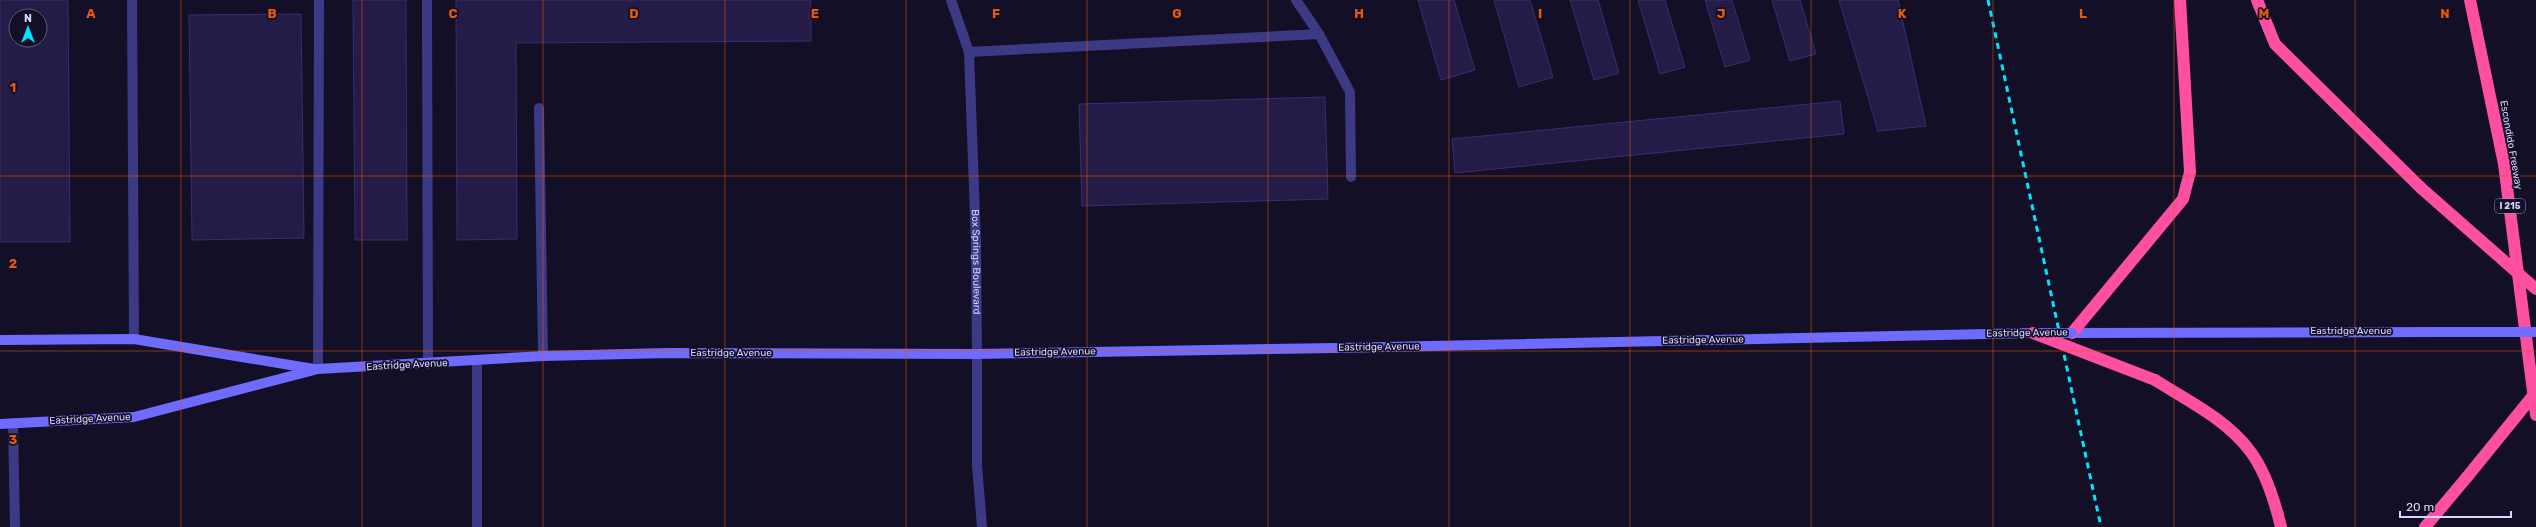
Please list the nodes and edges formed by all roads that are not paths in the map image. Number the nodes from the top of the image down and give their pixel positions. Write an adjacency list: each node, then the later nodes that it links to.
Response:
1 (132, 0): 17 (street)
2 (319, 0): 23 (street)
3 (427, 0): 22 (street)
4 (951, 0): 10 (street, Box Springs Boulevard)
5 (1296, 0): 9 (street)
6 (2180, 0): 16 (highway)
7 (2257, 0): 13 (highway, bridge)
8 (2470, 0): 25 (highway, Escondido Freeway / I 215)
9 (1319, 34): 10 (street); 12 (street)
10 (969, 52): 19 (street, Box Springs Boulevard)
11 (540, 108): 20 (street)
12 (1350, 177)
13 (2536, 289)
14 (2536, 332): 16 (main road, Eastridge Avenue, bridge)
15 (2033, 333): 16 (main road, Eastridge Avenue, bridge); 19 (main road, Eastridge Avenue); 31 (highway, bridge)
16 (2072, 333)
17 (134, 339): 18 (main road, Eastridge Avenue); 23 (main road, Eastridge Avenue)
18 (0, 340)
19 (977, 354): 20 (main road, Eastridge Avenue); 30 (street, Box Springs Boulevard)
20 (543, 356): 21 (main road, Eastridge Avenue)
21 (477, 361): 22 (main road, Eastridge Avenue); 29 (street)
22 (428, 364): 23 (main road, Eastridge Avenue)
23 (318, 369): 26 (main road, Eastridge Avenue)
24 (2536, 392): 32 (highway, bridge)
25 (2536, 415)
26 (13, 423): 27 (main road, Eastridge Avenue); 28 (street)
27 (0, 424)
28 (15, 527)
29 (478, 527)
30 (982, 527)
31 (2281, 527)
32 (2426, 527)

